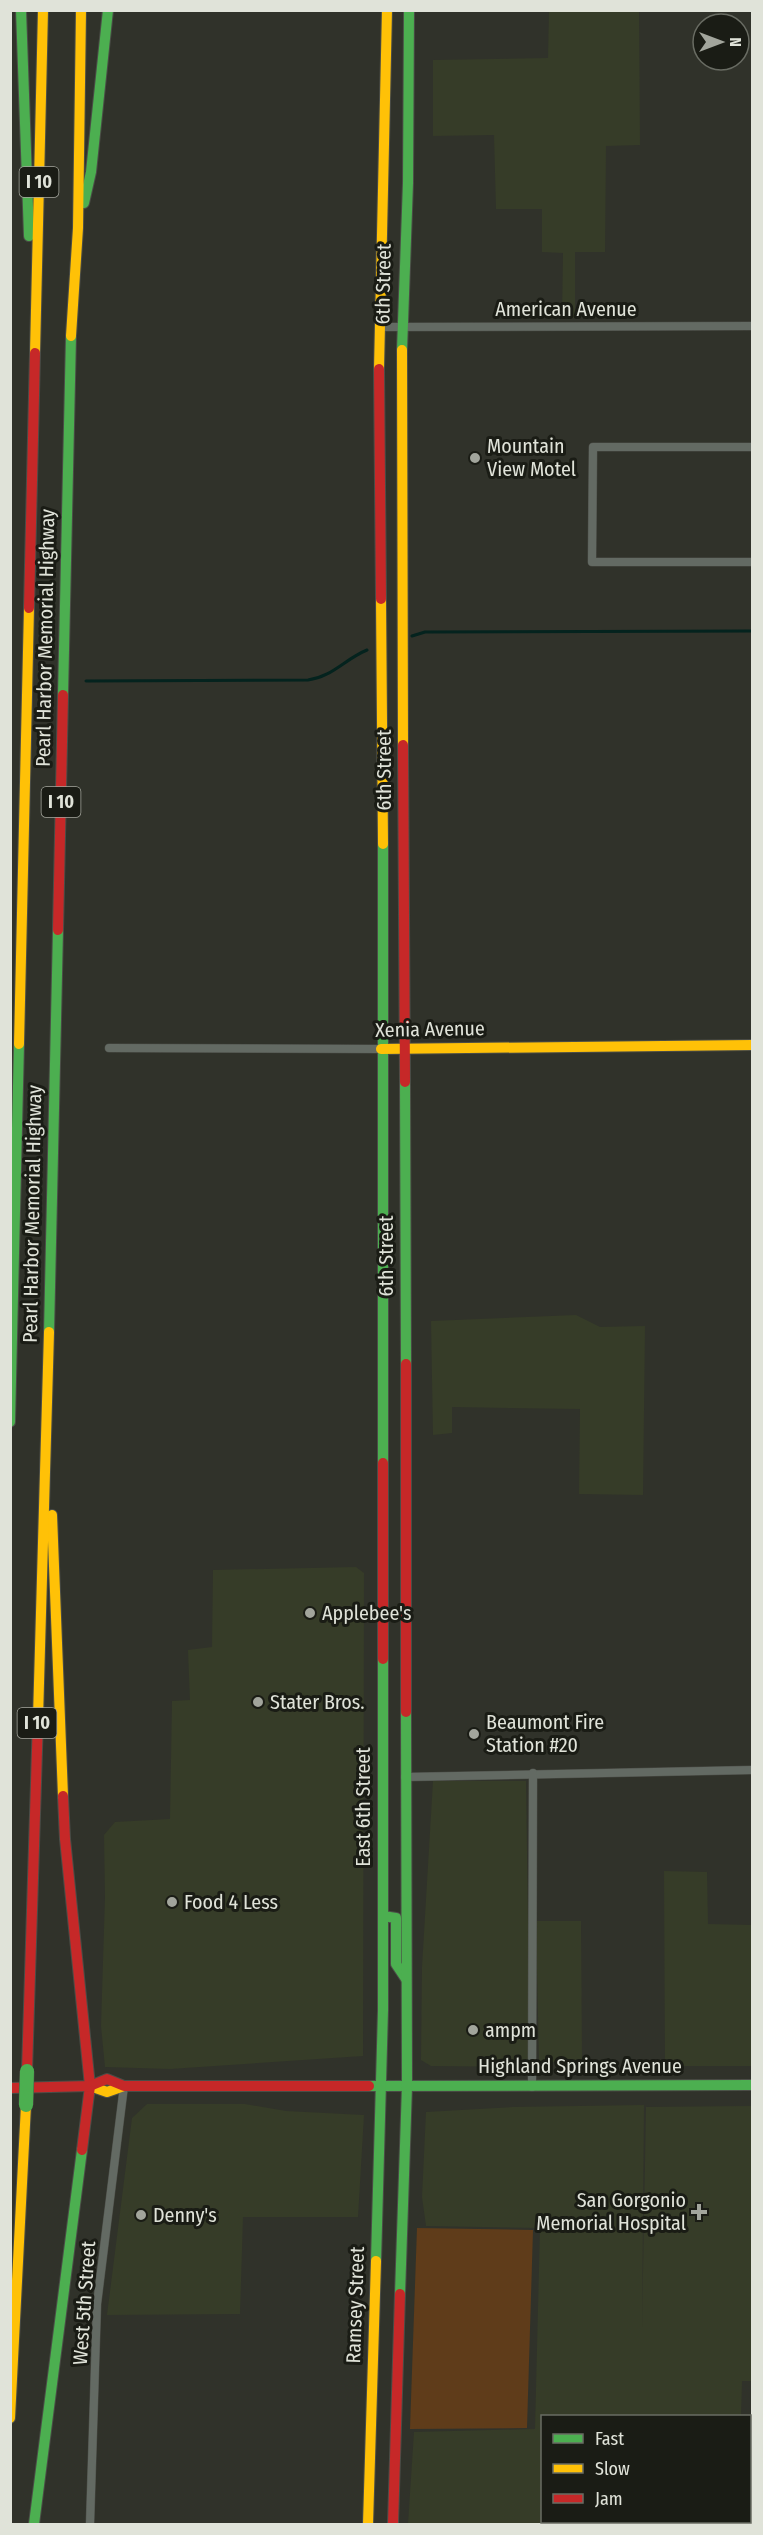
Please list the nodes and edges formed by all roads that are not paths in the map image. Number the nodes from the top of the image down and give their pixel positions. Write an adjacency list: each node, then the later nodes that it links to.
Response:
1 (21, 10): 11 (main road)
2 (43, 10): 11 (main road, Pearl Harbor Memorial Highway / I 10)
3 (81, 10): 7 (main road, Pearl Harbor Memorial Highway / I 10)
4 (108, 10): 7 (main road)
5 (387, 10): 9 (main road, 6th Street)
6 (409, 10): 10 (main road, 6th Street)
7 (78, 228): 20 (main road, Pearl Harbor Memorial Highway / I 10)
8 (753, 326): 10 (street, American Avenue)
9 (380, 327): 10 (street, American Avenue); 14 (main road, 6th Street)
10 (401, 327): 13 (main road, 6th Street)
11 (34, 354): 21 (main road, Pearl Harbor Memorial Highway / I 10)
12 (753, 447): 15 (street)
13 (402, 560): 14 (main road); 19 (main road, 6th Street)
14 (381, 561): 18 (main road, 6th Street)
15 (753, 562)
16 (753, 1045): 19 (main road, Xenia Avenue)
17 (109, 1048): 18 (street, Xenia Avenue)
18 (381, 1049): 19 (main road, Xenia Avenue); 23 (main road, 6th Street)
19 (405, 1049): 26 (main road, 6th Street)
20 (48, 1376): 30 (main road); 36 (main road, Pearl Harbor Memorial Highway / I 10, bridge)
21 (11, 1386): 22 (main road, Pearl Harbor Memorial Highway / I 10)
22 (10, 1422)
23 (382, 1528): 27 (main road, East 6th Street)
24 (753, 1770): 25 (street)
25 (532, 1773): 26 (street); 34 (street)
26 (405, 1777): 28 (main road)
27 (382, 1916): 28 (main road); 32 (main road, East 6th Street)
28 (406, 1979): 33 (main road)
29 (753, 2085): 34 (main road, Highland Springs Avenue)
30 (90, 2086): 31 (main road); 35 (main road); 37 (main road)
31 (124, 2086): 32 (main road, Highland Springs Avenue); 38 (street, West 5th Street)
32 (381, 2086): 33 (main road, Highland Springs Avenue); 39 (main road, Ramsey Street)
33 (407, 2086): 34 (main road, Highland Springs Avenue); 40 (main road)
34 (532, 2087)
35 (10, 2088)
36 (10, 2418)
37 (34, 2524)
38 (90, 2524)
39 (368, 2524)
40 (393, 2524)

